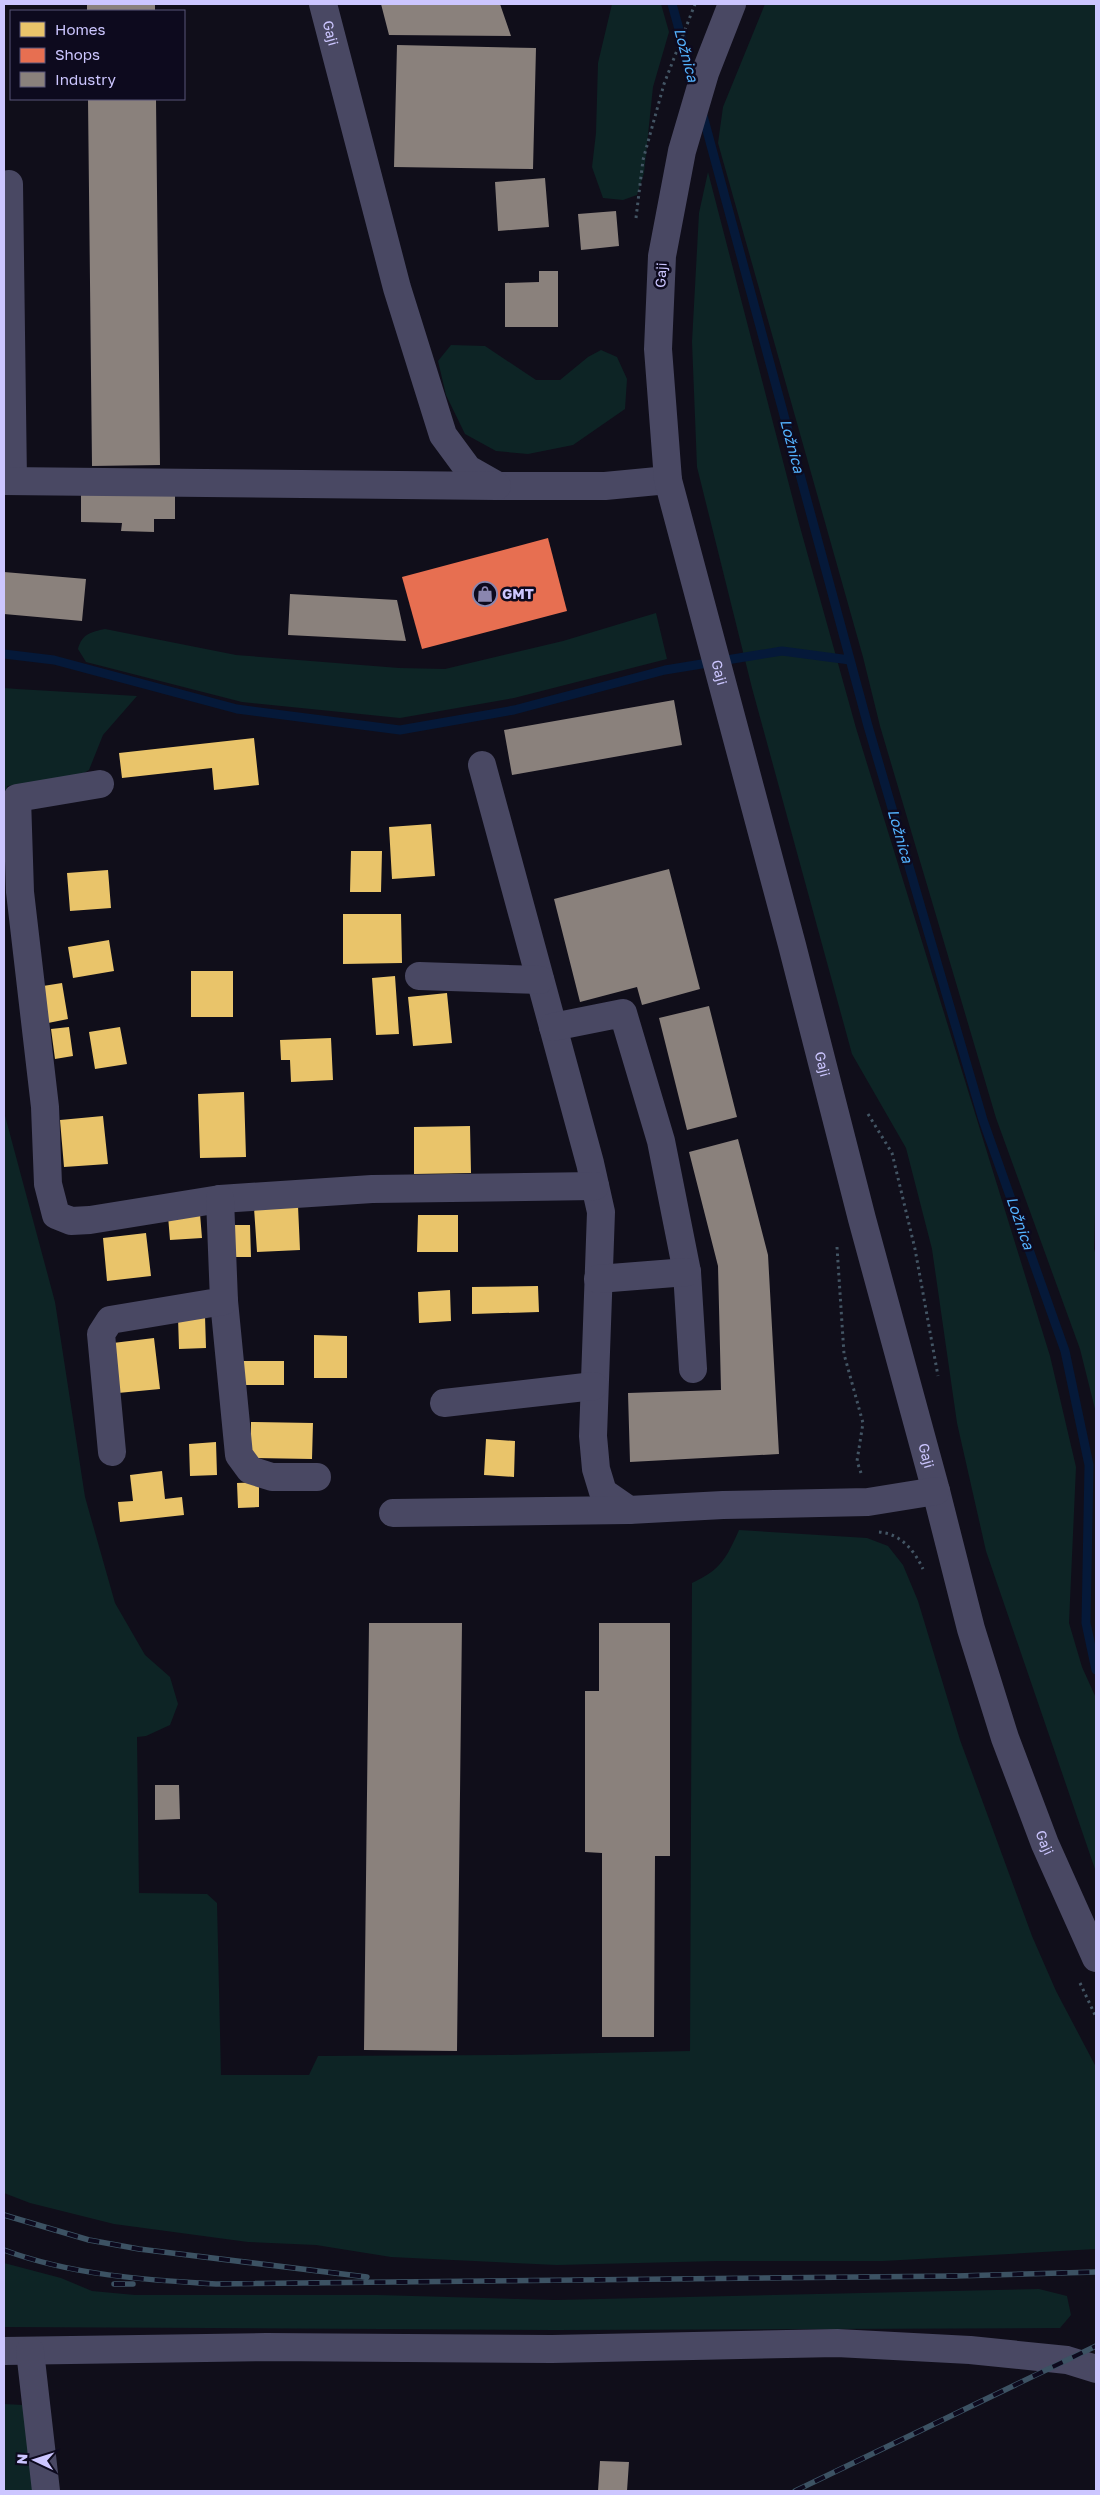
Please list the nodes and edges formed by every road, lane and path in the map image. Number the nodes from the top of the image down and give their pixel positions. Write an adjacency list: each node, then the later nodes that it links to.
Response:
1 (323, 4): 8 (street, Gaji)
2 (695, 4): 4 (path)
3 (727, 14): 6 (street, Gaji)
4 (664, 84)
5 (9, 184): 7 (street)
6 (668, 480): 8 (street, Gaji); 24 (street, Gaji)
7 (8, 481): 8 (street)
8 (498, 486)
9 (482, 765): 12 (street)
10 (100, 784): 15 (street)
11 (420, 976): 12 (street)
12 (540, 980): 13 (street)
13 (553, 1027): 14 (street); 16 (street)
14 (595, 1186): 15 (street); 17 (street)
15 (220, 1199): 18 (street)
16 (687, 1272): 17 (street); 19 (street)
17 (598, 1279): 20 (street)
18 (224, 1301): 22 (street); 23 (street)
19 (693, 1369)
20 (594, 1386): 21 (street); 25 (street)
21 (444, 1403)
22 (112, 1452)
23 (317, 1477)
24 (936, 1491): 25 (street); 27 (street, Gaji)
25 (629, 1510): 26 (street)
26 (393, 1513)
27 (1096, 1958)
28 (17, 2351): 29 (street); 30 (street)
29 (1096, 2369)
30 (46, 2491)

